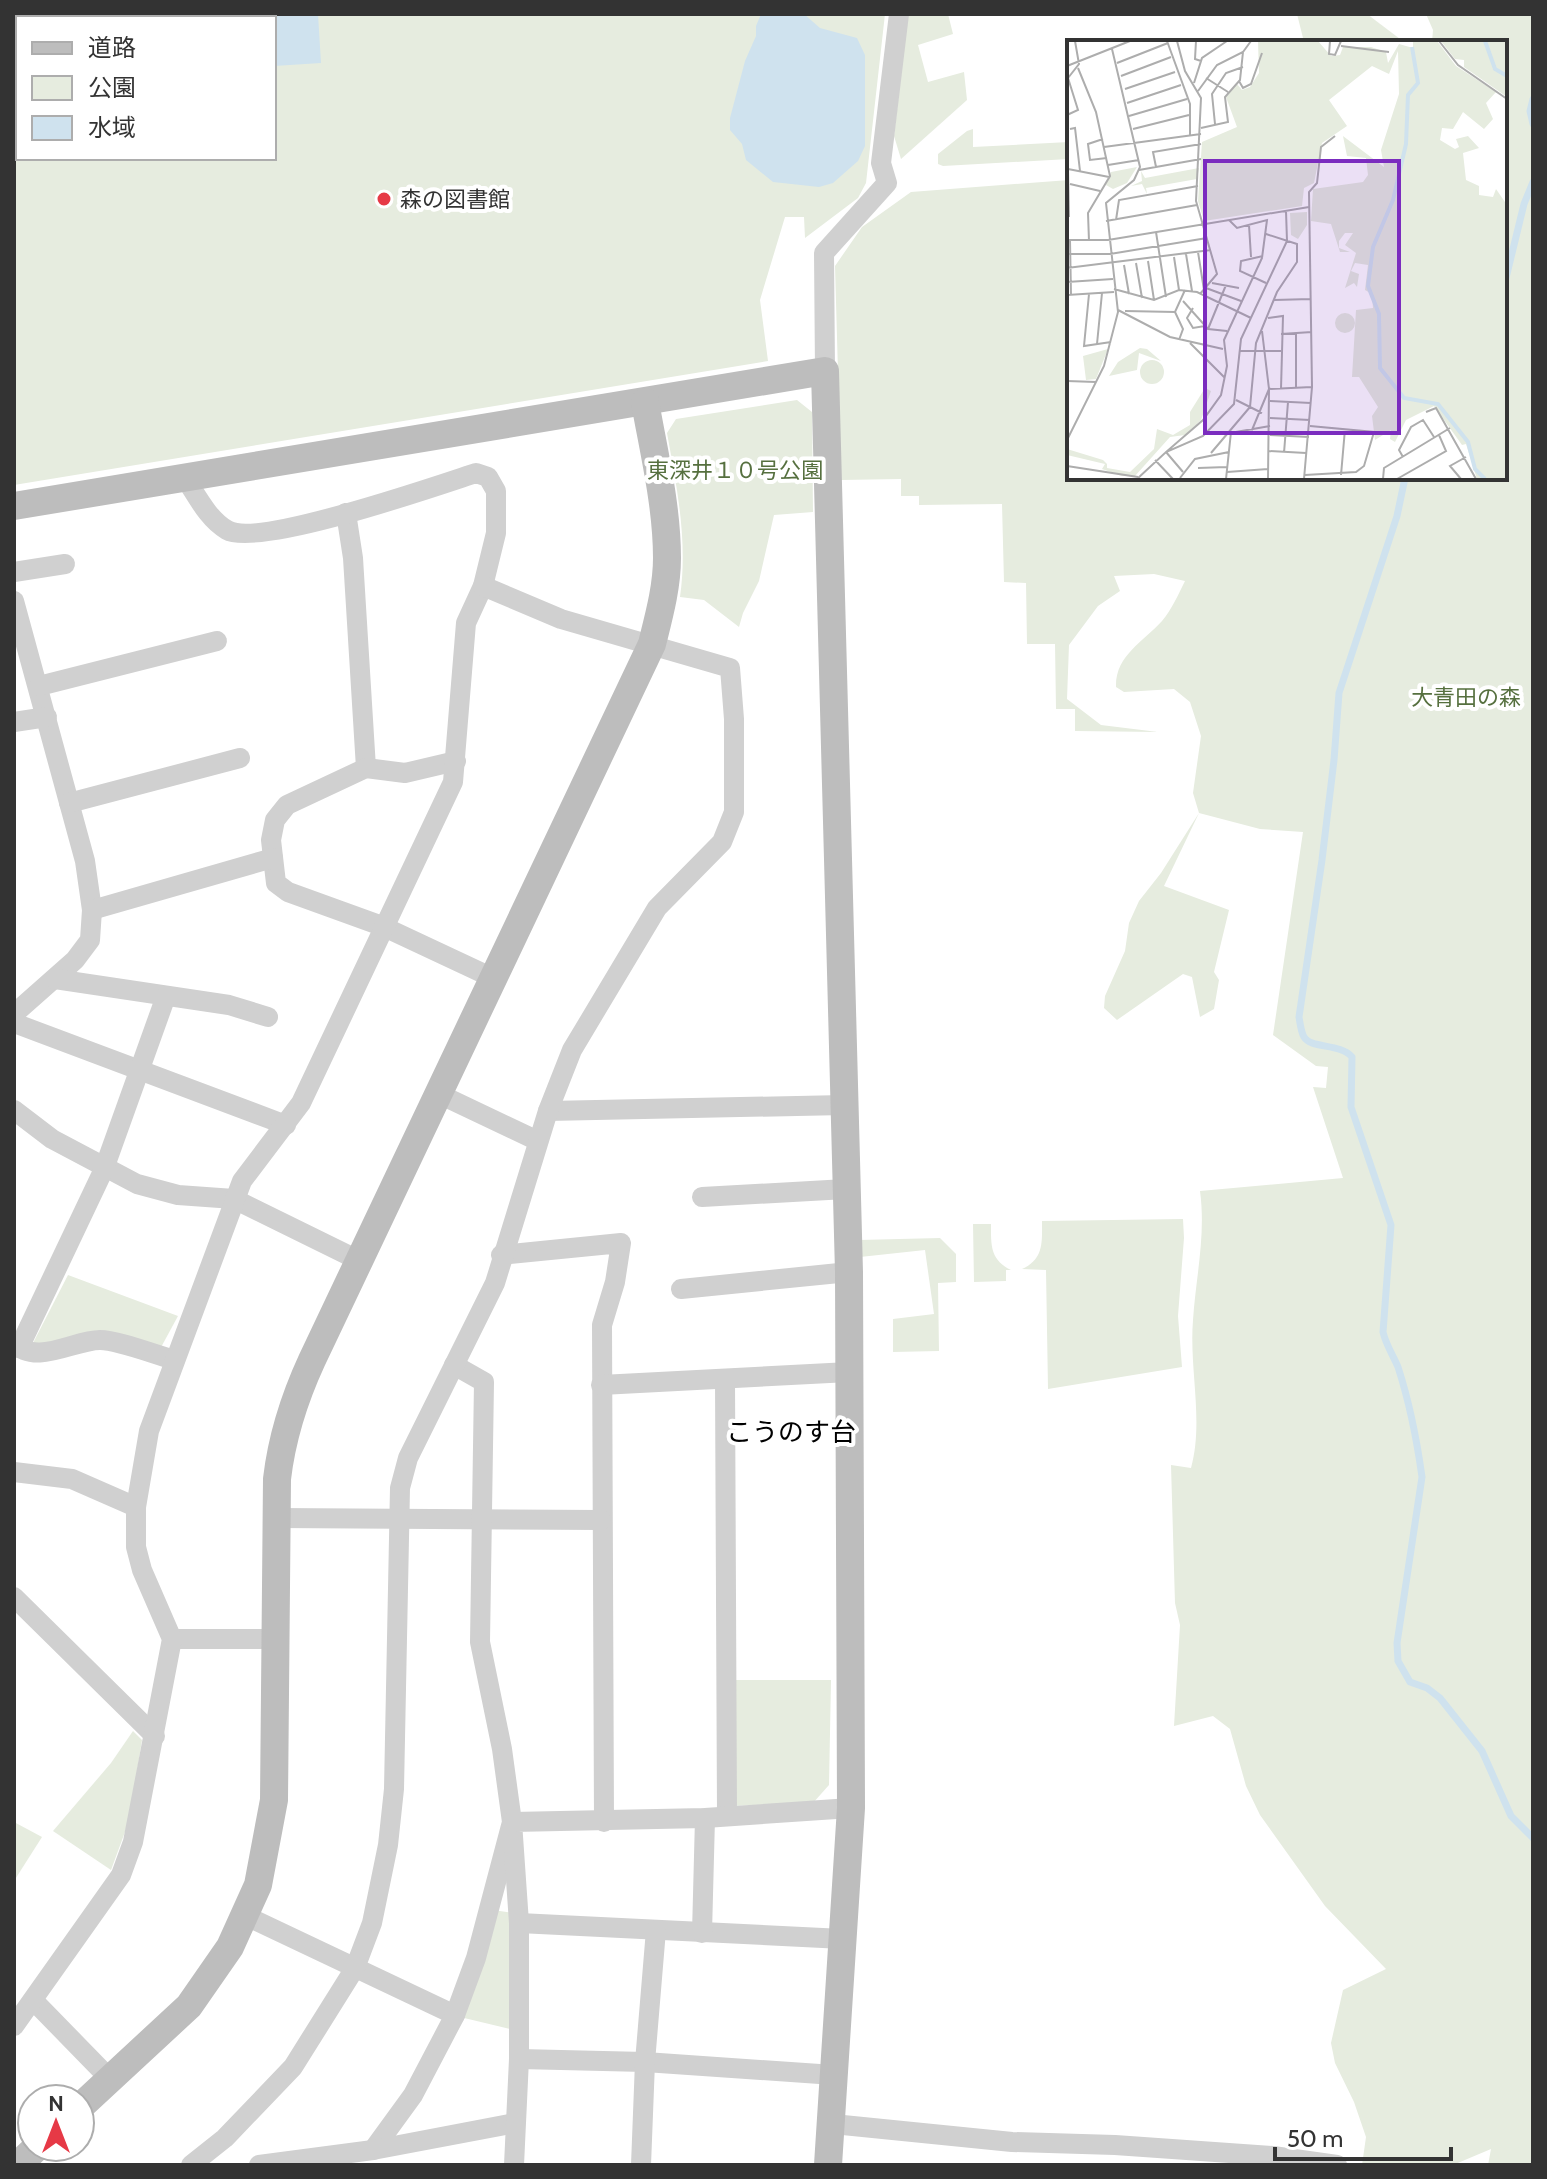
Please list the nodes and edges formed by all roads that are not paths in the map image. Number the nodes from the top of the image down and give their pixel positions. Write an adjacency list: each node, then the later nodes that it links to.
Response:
1 (899, 14): 2 (street)
2 (825, 371): 3 (street); 31 (street)
3 (645, 402): 4 (street); 12 (street)
4 (185, 478): 5 (street); 6 (street)
5 (14, 506)
6 (346, 513): 9 (street); 18 (street)
7 (65, 564): 8 (street)
8 (14, 572)
9 (483, 586): 12 (street); 17 (street)
10 (16, 613): 13 (street)
11 (217, 641): 13 (street)
12 (652, 644): 23 (street); 33 (street)
13 (39, 686): 14 (street)
14 (47, 717): 15 (street); 19 (street)
15 (14, 722)
16 (240, 758): 19 (street)
17 (456, 761): 18 (street); 22 (street)
18 (366, 768): 20 (street)
19 (69, 803): 21 (street)
20 (273, 858): 21 (street); 22 (street)
21 (92, 910): 24 (street)
22 (382, 926): 23 (street); 34 (street)
23 (493, 978): 30 (street)
24 (55, 979): 25 (street); 26 (street)
25 (166, 996): 27 (street); 29 (street)
26 (14, 1014)
27 (268, 1017)
28 (14, 1023): 29 (street)
29 (140, 1069): 34 (street); 36 (street)
30 (439, 1094): 35 (street); 41 (street)
31 (844, 1105): 33 (street); 37 (street)
32 (14, 1110): 36 (street)
33 (548, 1111): 35 (street)
34 (286, 1125): 39 (street)
35 (538, 1141): 40 (street)
36 (104, 1169): 39 (street); 44 (street)
37 (846, 1189): 38 (street); 42 (street)
38 (702, 1197)
39 (234, 1199): 41 (street); 45 (street)
40 (501, 1255): 46 (street); 49 (street)
41 (360, 1261): 52 (street)
42 (849, 1272): 43 (street); 47 (street)
43 (681, 1289)
44 (16, 1346): 45 (street)
45 (175, 1360): 51 (street)
46 (454, 1365): 53 (street); 54 (street)
47 (849, 1372): 48 (street); 60 (street)
48 (725, 1380): 49 (street); 61 (street)
49 (601, 1385): 55 (street)
50 (14, 1472): 51 (street)
51 (136, 1507): 57 (street)
52 (277, 1518): 54 (street); 58 (street)
53 (482, 1518): 54 (street); 55 (street); 63 (street)
54 (398, 1520): 70 (street)
55 (601, 1520): 64 (street)
56 (14, 1597): 59 (street)
57 (172, 1639): 58 (street); 59 (street)
58 (275, 1639): 65 (street)
59 (155, 1736): 71 (street)
60 (851, 1808): 61 (street); 69 (street)
61 (727, 1814): 62 (street)
62 (705, 1818): 64 (street); 68 (street)
63 (512, 1822): 64 (street); 66 (street); 72 (street)
64 (604, 1822)
65 (246, 1916): 70 (street); 77 (street)
66 (519, 1923): 67 (street); 74 (street)
67 (656, 1930): 68 (street); 75 (street)
68 (702, 1933): 69 (street)
69 (843, 1939): 76 (street)
70 (355, 1968): 72 (street); 83 (street)
71 (33, 2000): 73 (street); 77 (street)
72 (455, 2015): 81 (street)
73 (14, 2026)
74 (519, 2059): 75 (street); 79 (street)
75 (645, 2062): 76 (street); 86 (street)
76 (834, 2075): 80 (street)
77 (110, 2079): 78 (street)
78 (96, 2092)
79 (515, 2123): 81 (street); 85 (street)
80 (833, 2124): 82 (street); 87 (street)
81 (373, 2150): 84 (street)
82 (1114, 2155): 88 (street)
83 (191, 2165)
84 (259, 2165)
85 (514, 2165)
86 (641, 2165)
87 (828, 2165)
88 (1337, 2165)

